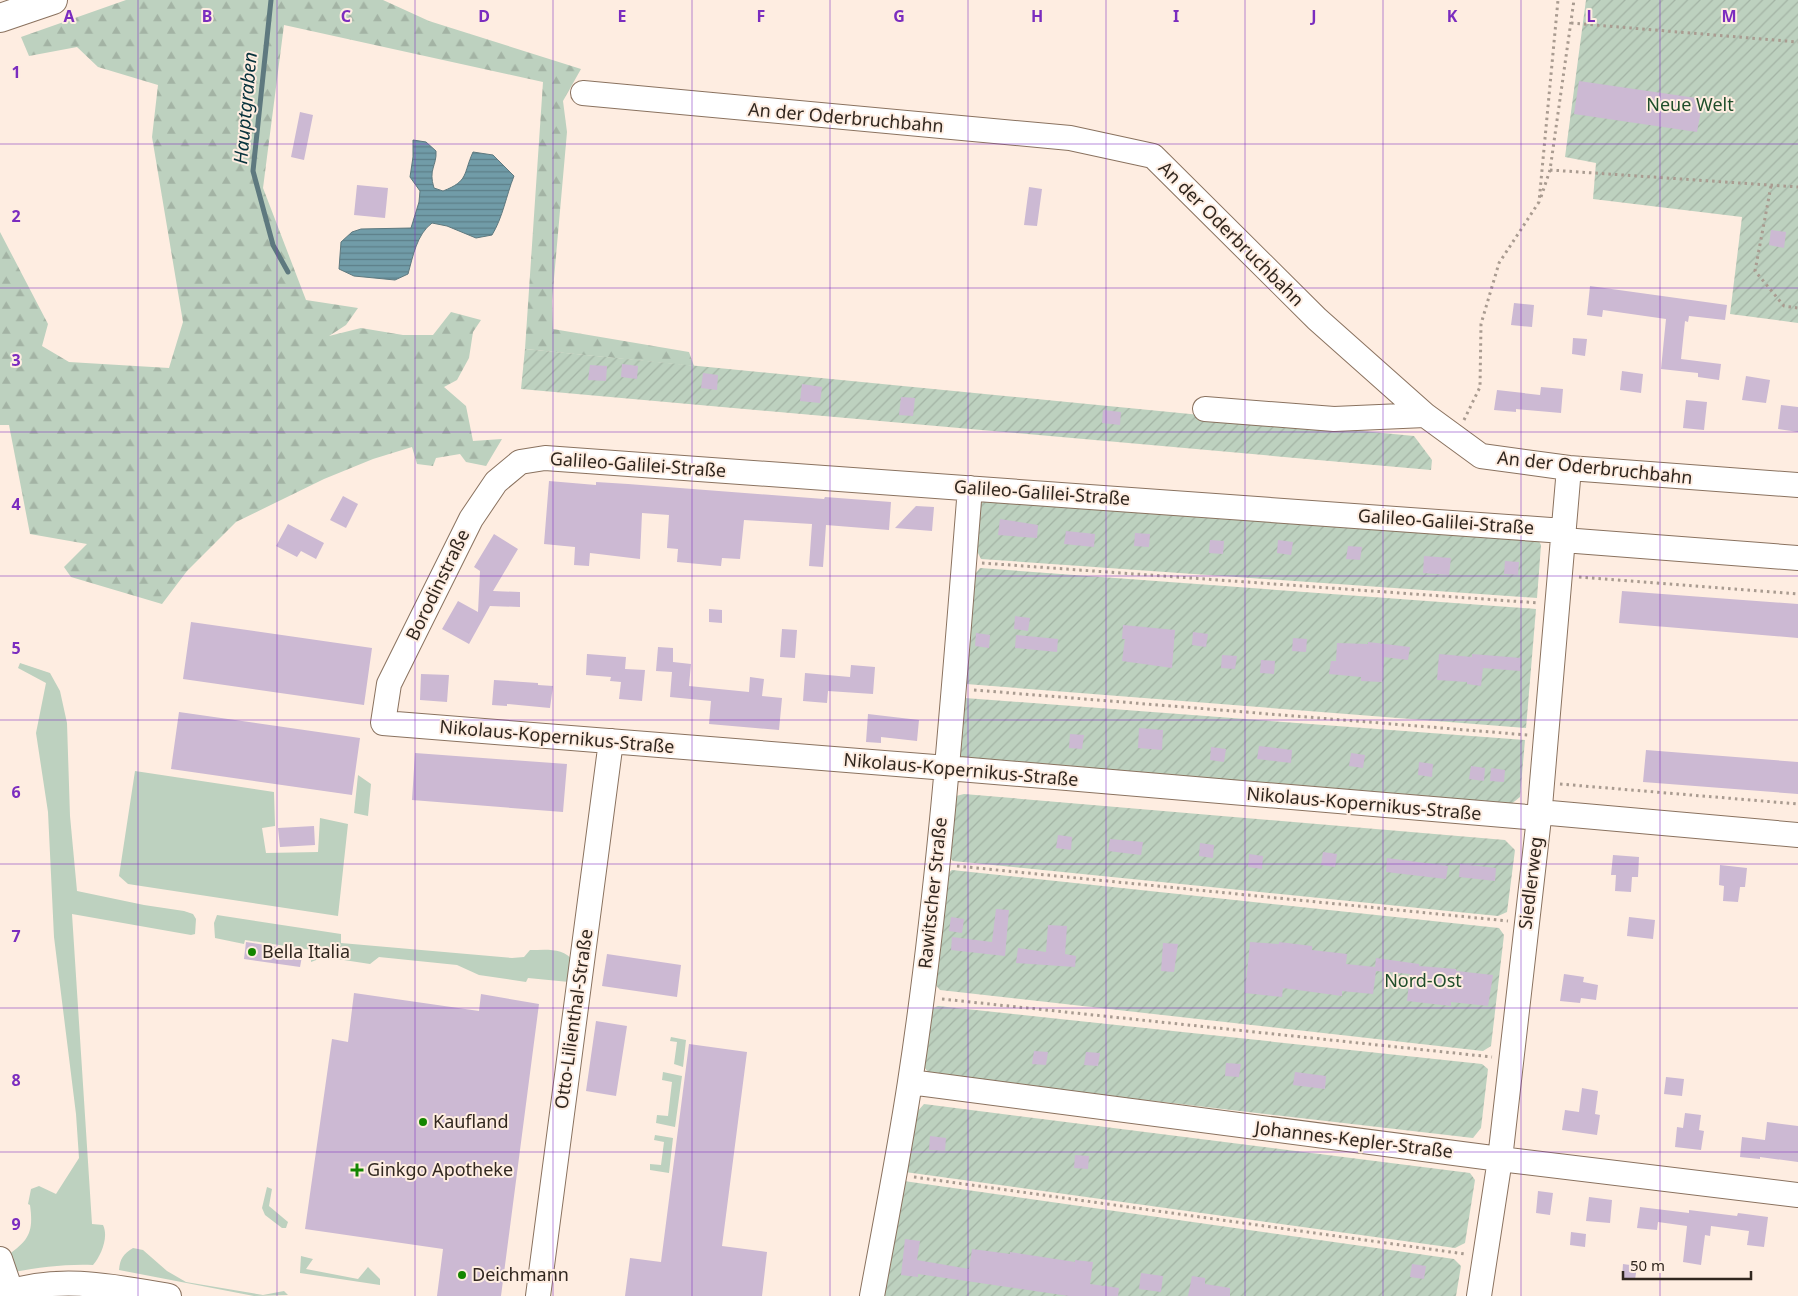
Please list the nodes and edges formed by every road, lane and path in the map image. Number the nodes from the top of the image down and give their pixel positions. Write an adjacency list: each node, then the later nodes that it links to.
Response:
1 (53, 0): 4 (main road)
2 (1558, 0): 11 (path)
3 (1574, 0): 5 (path)
4 (0, 18)
5 (1571, 23): 6 (path); 8 (path)
6 (1798, 42)
7 (583, 93): 14 (street, An der Oderbruchbahn)
8 (1550, 170): 9 (path); 11 (path)
9 (1771, 186): 10 (path); 12 (path)
10 (1798, 187)
11 (1539, 202): 15 (path)
12 (1798, 308)
13 (1205, 409): 14 (street)
14 (1425, 416): 15 (street, An der Oderbruchbahn)
15 (1474, 450): 17 (street, An der Oderbruchbahn)
16 (520, 462): 19 (street, Galileo-Galilei-Straße); 27 (street, Borodinstraße)
17 (1569, 468): 18 (street, An der Oderbruchbahn); 20 (street, Siedlerweg)
18 (1798, 485)
19 (970, 488): 20 (street, Galileo-Galilei-Straße); 22 (street, Rawitscher Straße)
20 (1563, 536): 21 (street, Galileo-Galilei-Straße); 23 (street, Siedlerweg)
21 (1798, 558)
22 (964, 562): 25 (path); 26 (street, Rawitscher Straße)
23 (1560, 576): 24 (path); 25 (street, Siedlerweg)
24 (1798, 594)
25 (1557, 604): 28 (street, Siedlerweg)
26 (953, 688): 28 (path); 30 (street, Rawitscher Straße)
27 (383, 723): 29 (street, Nikolaus-Kopernikus-Straße)
28 (1546, 737): 31 (street, Siedlerweg)
29 (611, 741): 30 (street, Nikolaus-Kopernikus-Straße); 48 (street, Otto-Lilienthal-Straße)
30 (947, 768): 33 (street, Nikolaus-Kopernikus-Straße); 35 (street, Rawitscher Straße)
31 (1542, 783): 32 (path); 33 (street, Siedlerweg)
32 (1798, 804)
33 (1539, 815): 34 (street, Nikolaus-Kopernikus-Straße); 36 (street, Siedlerweg)
34 (1798, 834)
35 (937, 864): 36 (path); 37 (street, Rawitscher Straße)
36 (1526, 923): 38 (street, Siedlerweg)
37 (921, 997): 38 (path); 39 (street, Rawitscher Straße)
38 (1511, 1059): 40 (street, Siedlerweg)
39 (910, 1082): 40 (street, Johannes-Kepler-Straße); 41 (street, Rawitscher Straße)
40 (1500, 1159): 42 (street, Johannes-Kepler-Straße); 43 (street, Siedlerweg)
41 (894, 1174): 43 (path); 49 (street, Rawitscher Straße)
42 (1798, 1195)
43 (1485, 1257): 50 (street, Siedlerweg)
44 (0, 1259): 46 (street)
45 (110, 1290): 46 (street); 47 (street)
46 (5, 1293)
47 (169, 1296)
48 (538, 1296)
49 (872, 1296)
50 (1479, 1296)

